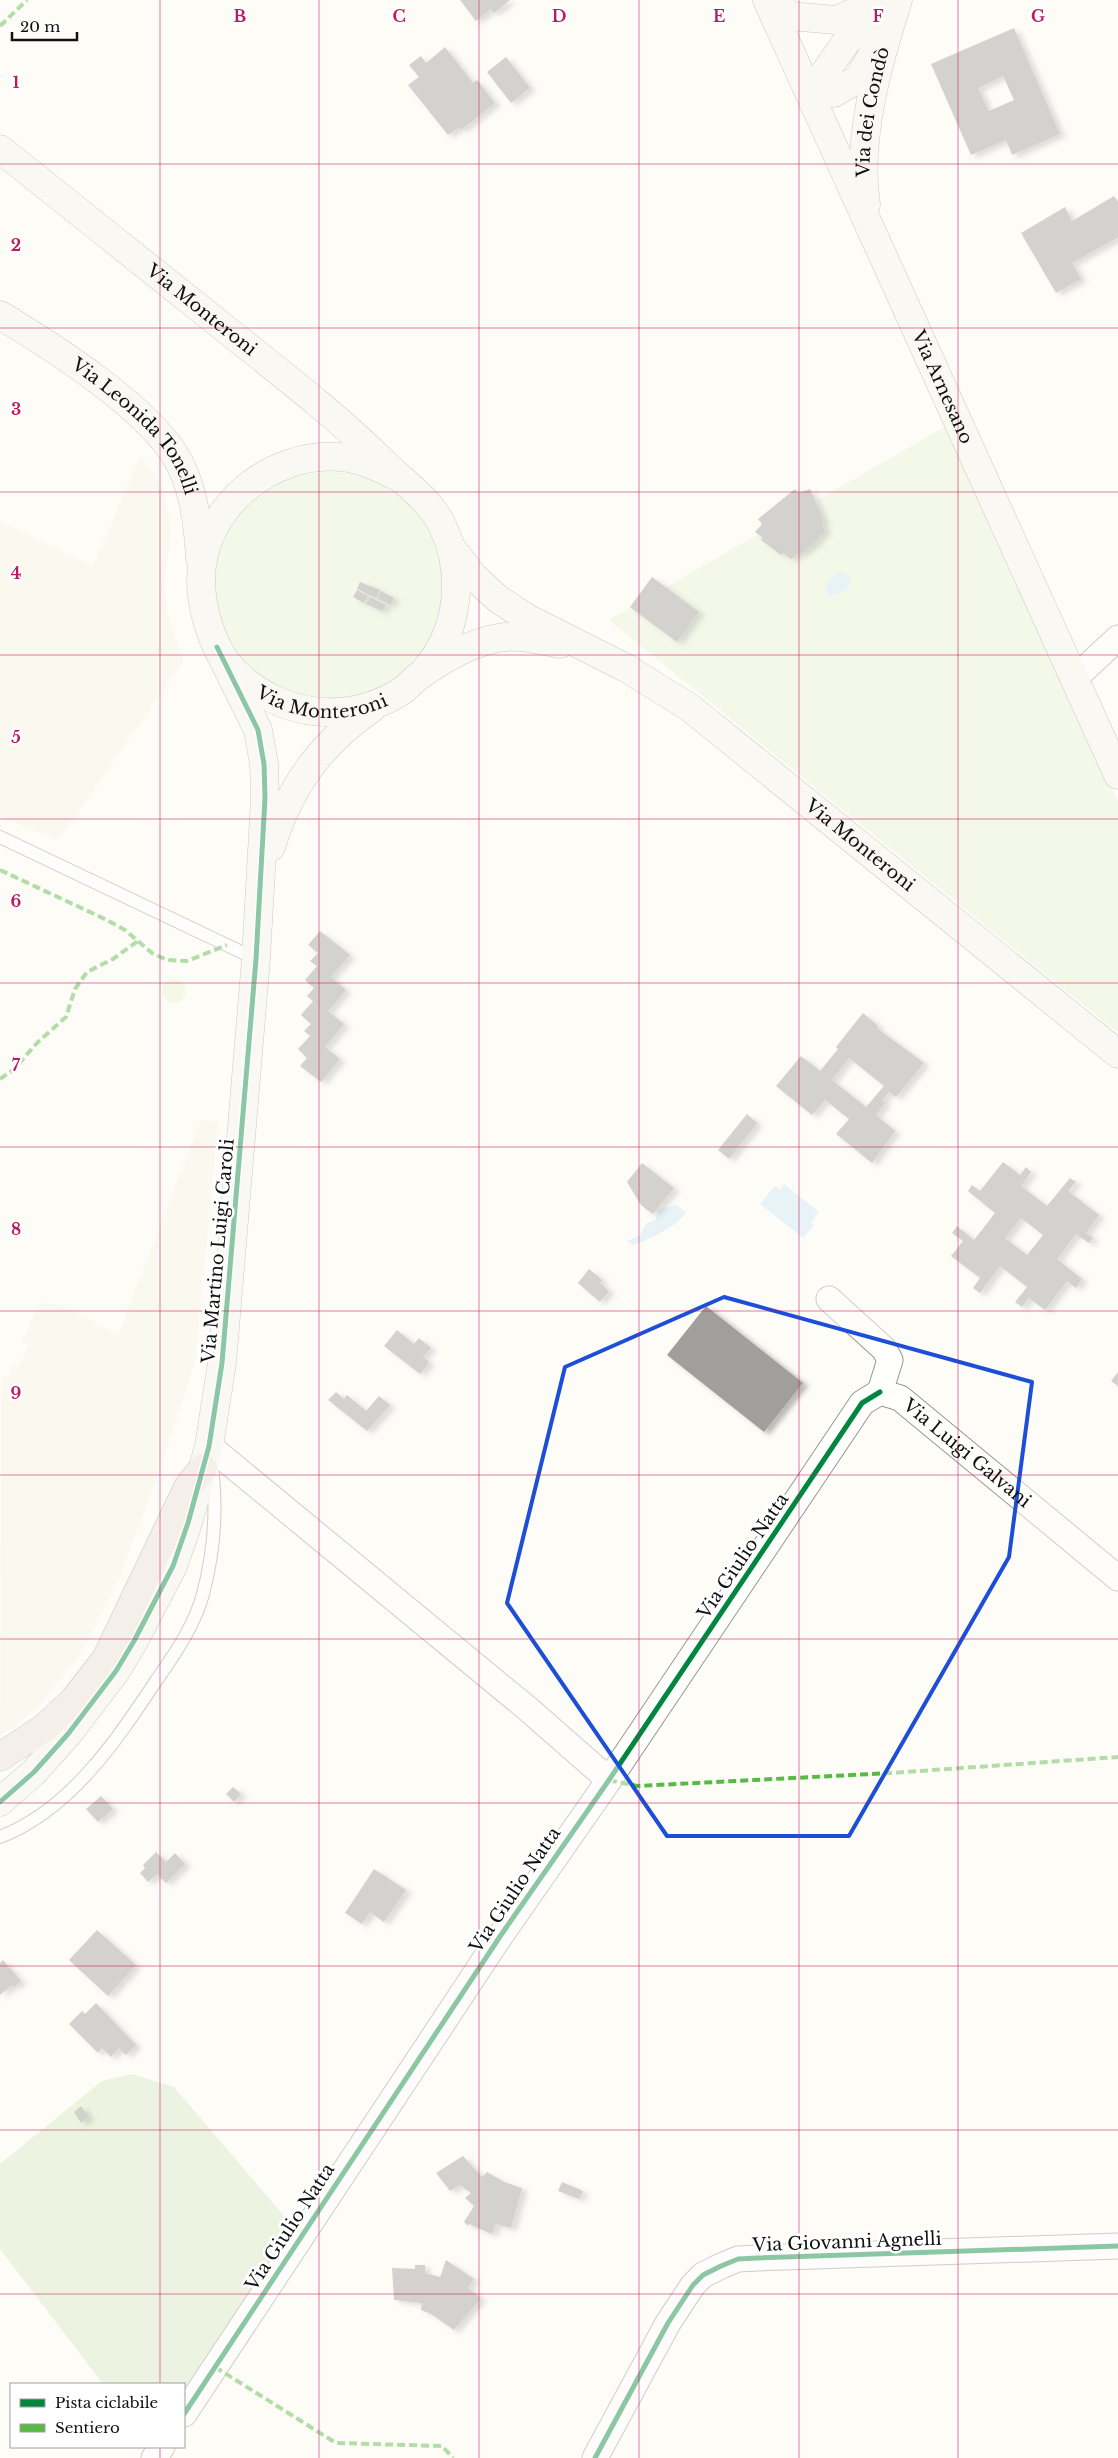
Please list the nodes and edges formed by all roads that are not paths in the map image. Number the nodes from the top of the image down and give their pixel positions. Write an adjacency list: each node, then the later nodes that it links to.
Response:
1 (767, 0): 6 (main road, Via Arnesano)
2 (774, 0): 3 (main road)
3 (883, 0)
4 (892, 0): 6 (main road, Via dei Condò)
5 (897, 0): 6 (main road, Via dei Condò); 8 (main road, Via dei Condò)
6 (810, 94): 8 (main road, Via Arnesano)
7 (0, 149): 10 (main road, Via Monteroni)
8 (869, 226): 17 (main road, Via Arnesano)
9 (0, 314): 12 (main road, Via Leonida Tonelli)
10 (398, 477): 11 (main road, Via Monteroni); 12 (main road, Via Monteroni)
11 (451, 547): 15 (main road, Via Monteroni); 16 (main road, Via Monteroni)
12 (201, 579): 14 (main road, Via Monteroni)
13 (1118, 638): 17 (street)
14 (217, 647): 18 (main road, Via Monteroni); 21 (main road, Via Martino Luigi Caroli)
15 (594, 650): 16 (main road, Via Monteroni); 23 (main road, Via Monteroni)
16 (420, 676): 18 (main road, Via Monteroni)
17 (1075, 678): 19 (main road, Via Arnesano)
18 (380, 703): 21 (main road, Via Martino Luigi Caroli)
19 (1118, 775)
20 (0, 837): 22 (lane)
21 (260, 894): 22 (main road, Via Martino Luigi Caroli)
22 (256, 959): 26 (main road, Via Martino Luigi Caroli)
23 (1118, 1054)
24 (829, 1299): 25 (street, Via Luigi Galvani)
25 (880, 1392): 27 (street, Via Luigi Galvani); 29 (street, Via Giulio Natta)
26 (206, 1457): 28 (highway); 29 (street); 30 (main road, Via Martino Luigi Caroli); 31 (lane)
27 (1118, 1578)
28 (0, 1757)
29 (610, 1780): 33 (street, Via Giulio Natta)
30 (0, 1802)
31 (0, 1837)
32 (1118, 2246): 34 (street, Via Giovanni Agnelli)
33 (185, 2412)
34 (595, 2458)

